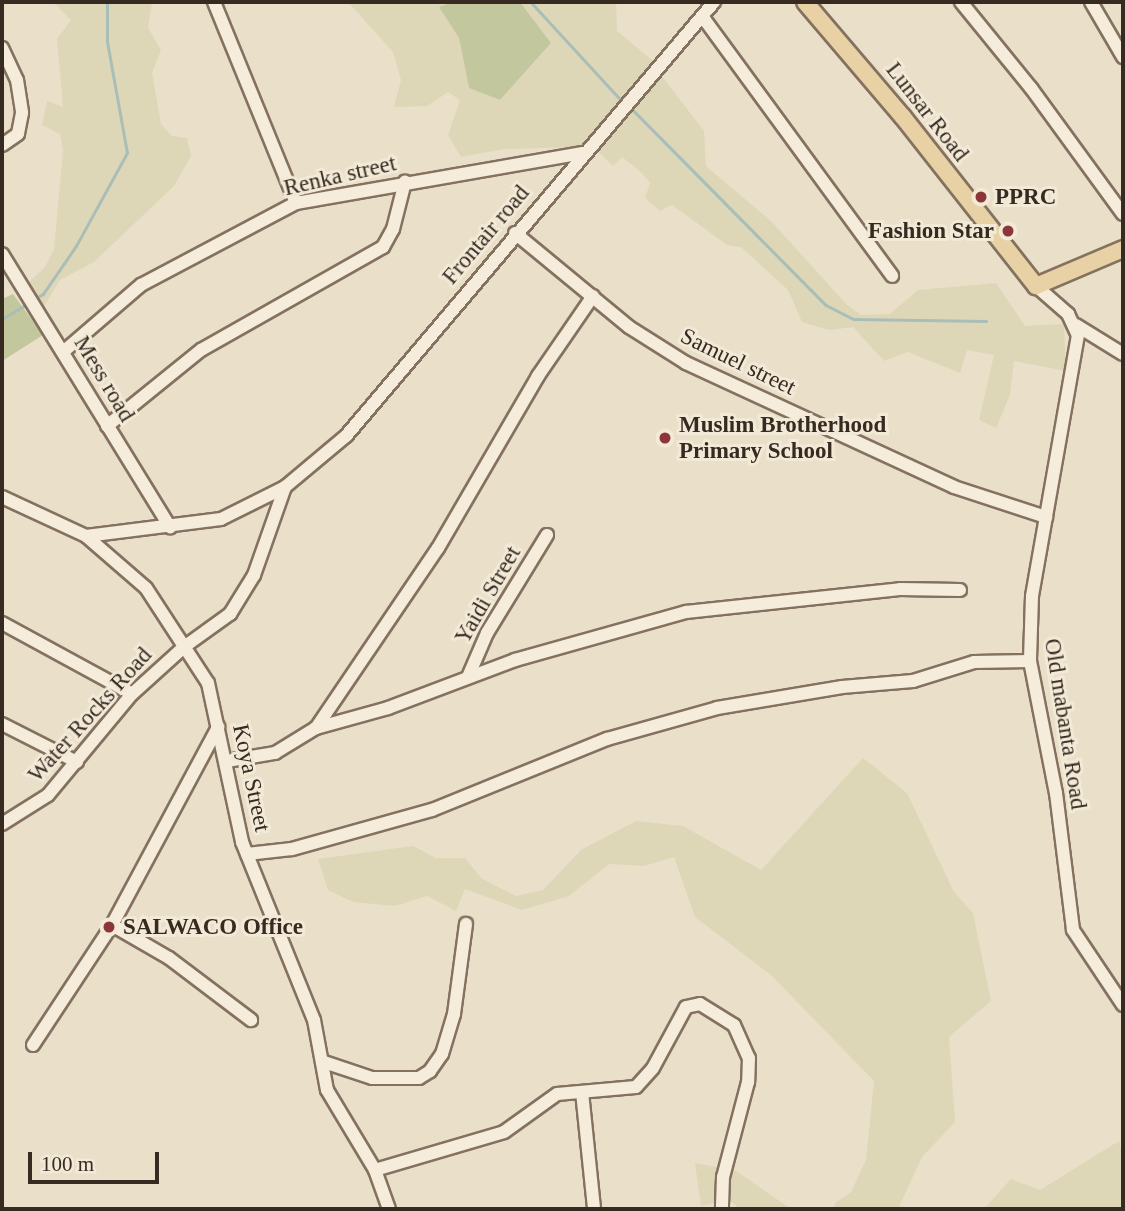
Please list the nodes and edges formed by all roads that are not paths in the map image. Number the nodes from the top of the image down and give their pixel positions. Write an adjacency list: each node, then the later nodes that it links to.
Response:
1 (214, 2): 12 (street)
2 (714, 2): 6 (street, Frontair road)
3 (805, 2): 18 (main road, Lunsar Road)
4 (961, 2): 13 (street)
5 (1091, 2): 8 (street)
6 (702, 16): 10 (street, Frontair road); 17 (street)
7 (2, 48): 9 (street)
8 (1123, 57)
9 (2, 145)
10 (583, 153): 11 (street, Renka street); 14 (street, Frontair road)
11 (405, 182): 12 (street, Renka street); 23 (street)
12 (296, 203): 21 (street, Renka street)
13 (1123, 214)
14 (515, 233): 19 (street, Samuel street); 24 (street, Frontair road)
15 (1123, 249): 18 (main road)
16 (2, 254): 21 (street, Mess road)
17 (892, 276)
18 (1036, 286): 20 (street)
19 (593, 296): 26 (street, Samuel street); 38 (street)
20 (1076, 325): 22 (street); 26 (street, Old mabanta Road)
21 (63, 352): 23 (street, Mess road)
22 (1123, 354)
23 (107, 426): 27 (street, Mess road)
24 (285, 487): 27 (street, Frontair road); 32 (street, Water Rocks Road)
25 (2, 497): 28 (street, Koya Street)
26 (1046, 517): 33 (street, Old mabanta Road)
27 (170, 527): 28 (street, Frontair road)
28 (86, 536): 32 (street, Koya Street)
29 (547, 536): 34 (street, Yaidi Street)
30 (960, 590): 34 (street)
31 (2, 623): 35 (street)
32 (184, 647): 35 (street, Water Rocks Road); 37 (street, Koya Street)
33 (1030, 661): 42 (street); 45 (street, Old mabanta Road)
34 (468, 677): 38 (street)
35 (132, 694): 40 (street, Water Rocks Road)
36 (2, 724): 40 (street)
37 (218, 727): 39 (street, Koya Street); 44 (street)
38 (316, 728): 39 (street)
39 (227, 761): 42 (street, Koya Street)
40 (76, 762): 41 (street, Water Rocks Road)
41 (2, 824)
42 (247, 854): 48 (street, Koya Street)
43 (466, 924): 48 (street)
44 (112, 925): 46 (street); 47 (street)
45 (1123, 1005)
46 (251, 1020)
47 (33, 1045)
48 (324, 1062): 50 (street, Koya Street)
49 (582, 1092): 50 (street); 52 (street); 53 (street)
50 (375, 1170): 51 (street, Koya Street)
51 (388, 1209)
52 (594, 1209)
53 (722, 1209)

